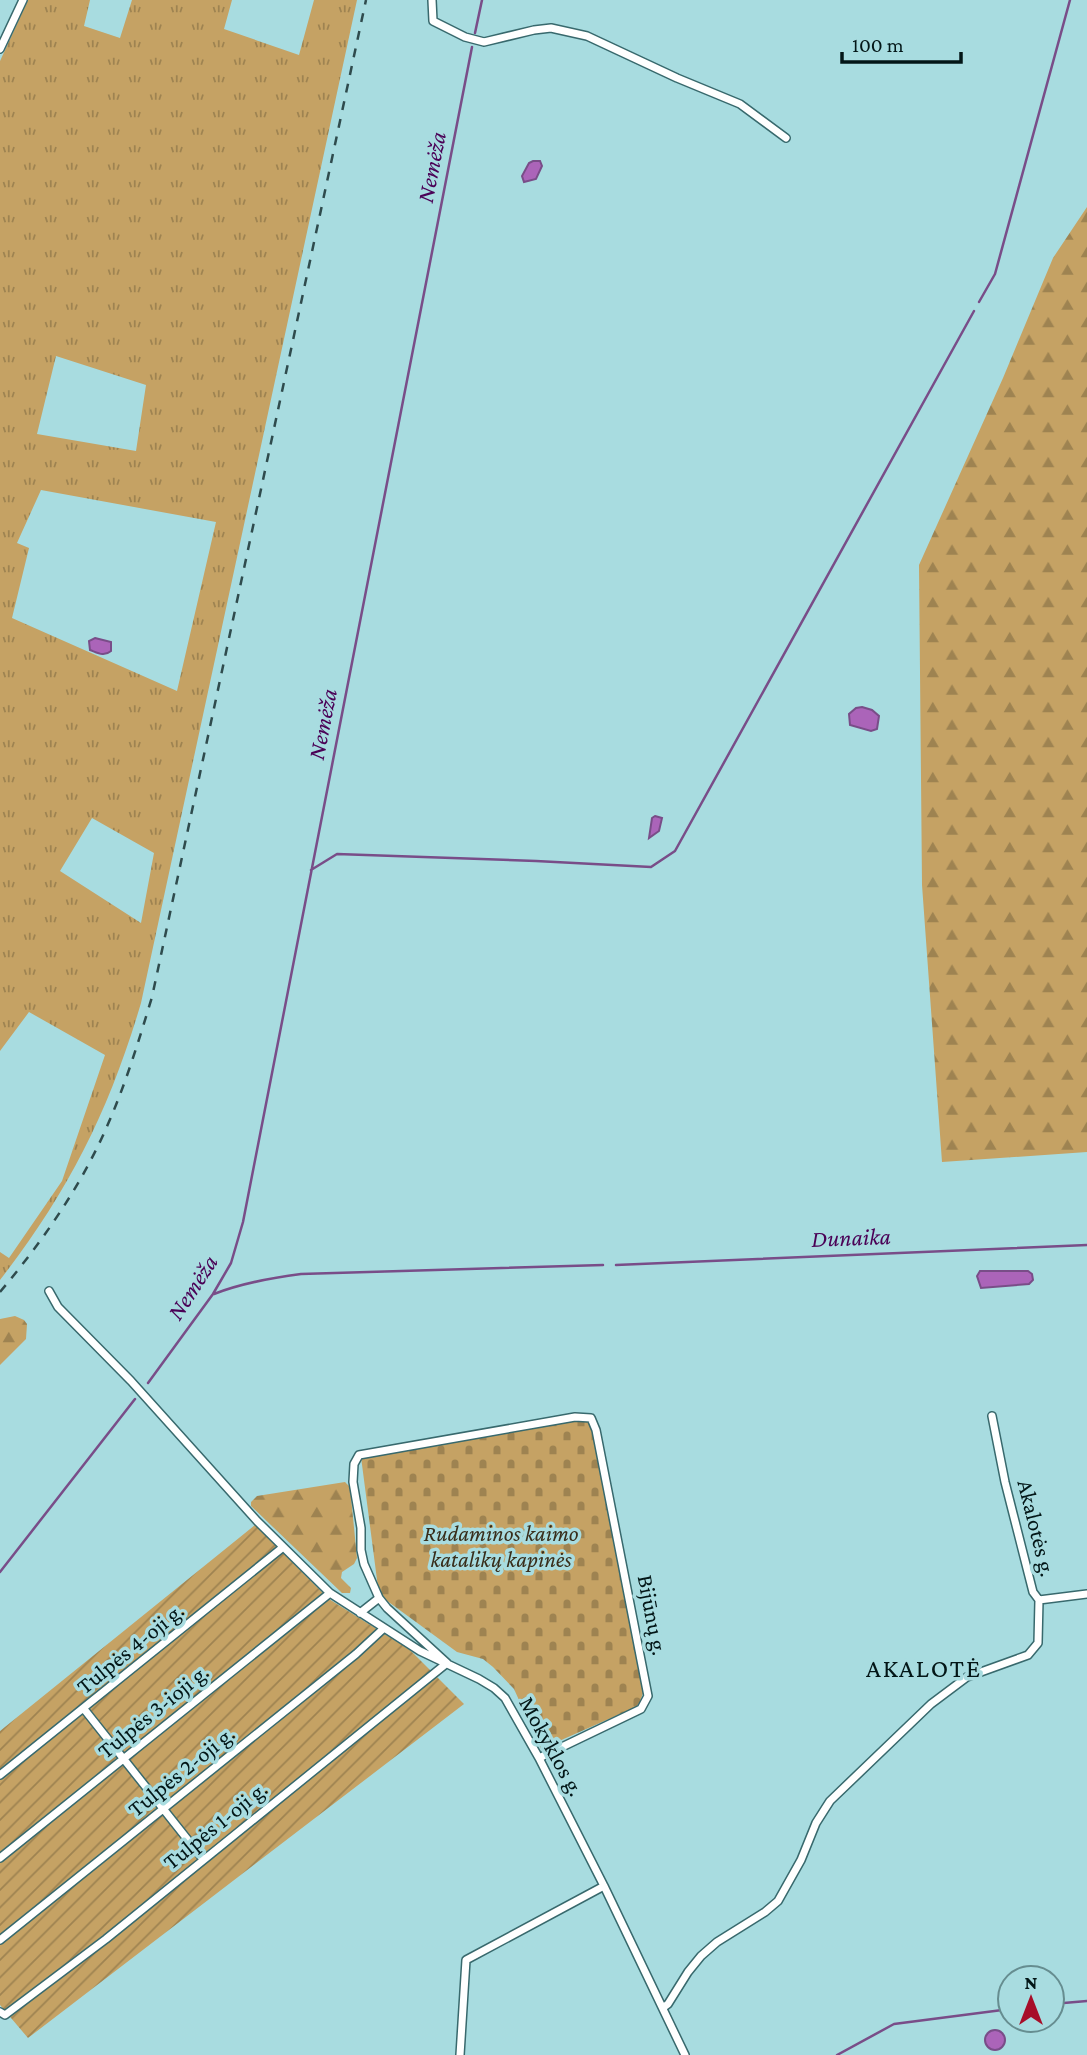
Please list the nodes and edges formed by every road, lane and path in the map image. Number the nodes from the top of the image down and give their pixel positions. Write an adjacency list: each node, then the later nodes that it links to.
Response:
1 (23, 0): 3 (street)
2 (432, 0): 4 (street)
3 (0, 49)
4 (786, 138)
5 (48, 1291): 7 (street, Mokyklos g.)
6 (992, 1416): 11 (street, Akalotės g.)
7 (282, 1548): 8 (street, Mokyklos g.); 15 (street, Tulpės 4-oji g.)
8 (330, 1593): 12 (street, Mokyklos g.); 17 (street, Tulpės 3-ioji g.)
9 (1087, 1594): 11 (street, Akalotės g.)
10 (379, 1598): 12 (street); 14 (street); 16 (street, Bijūnų g.)
11 (1038, 1600): 24 (street)
12 (360, 1613): 13 (street, Mokyklos g.)
13 (383, 1629): 14 (street, Mokyklos g.); 19 (street, Tulpės 2-oji g.)
14 (447, 1663): 16 (street, Mokyklos g.); 21 (street, Tulpės 1-oji g.)
15 (84, 1709): 17 (street); 18 (street, Tulpės 4-oji g.)
16 (539, 1758): 22 (street, Mokyklos g.)
17 (124, 1760): 19 (street); 20 (street, Tulpės 3-ioji g.)
18 (0, 1775)
19 (164, 1809): 21 (street); 23 (street, Tulpės 2-oji g.)
20 (0, 1858)
21 (203, 1859): 25 (street, Tulpės 1-oji g.)
22 (604, 1886): 24 (street, Mokyklos g.); 26 (street)
23 (0, 1940)
24 (663, 2007): 27 (street, Mokyklos g.)
25 (3, 2014)
26 (460, 2055)
27 (685, 2055)

